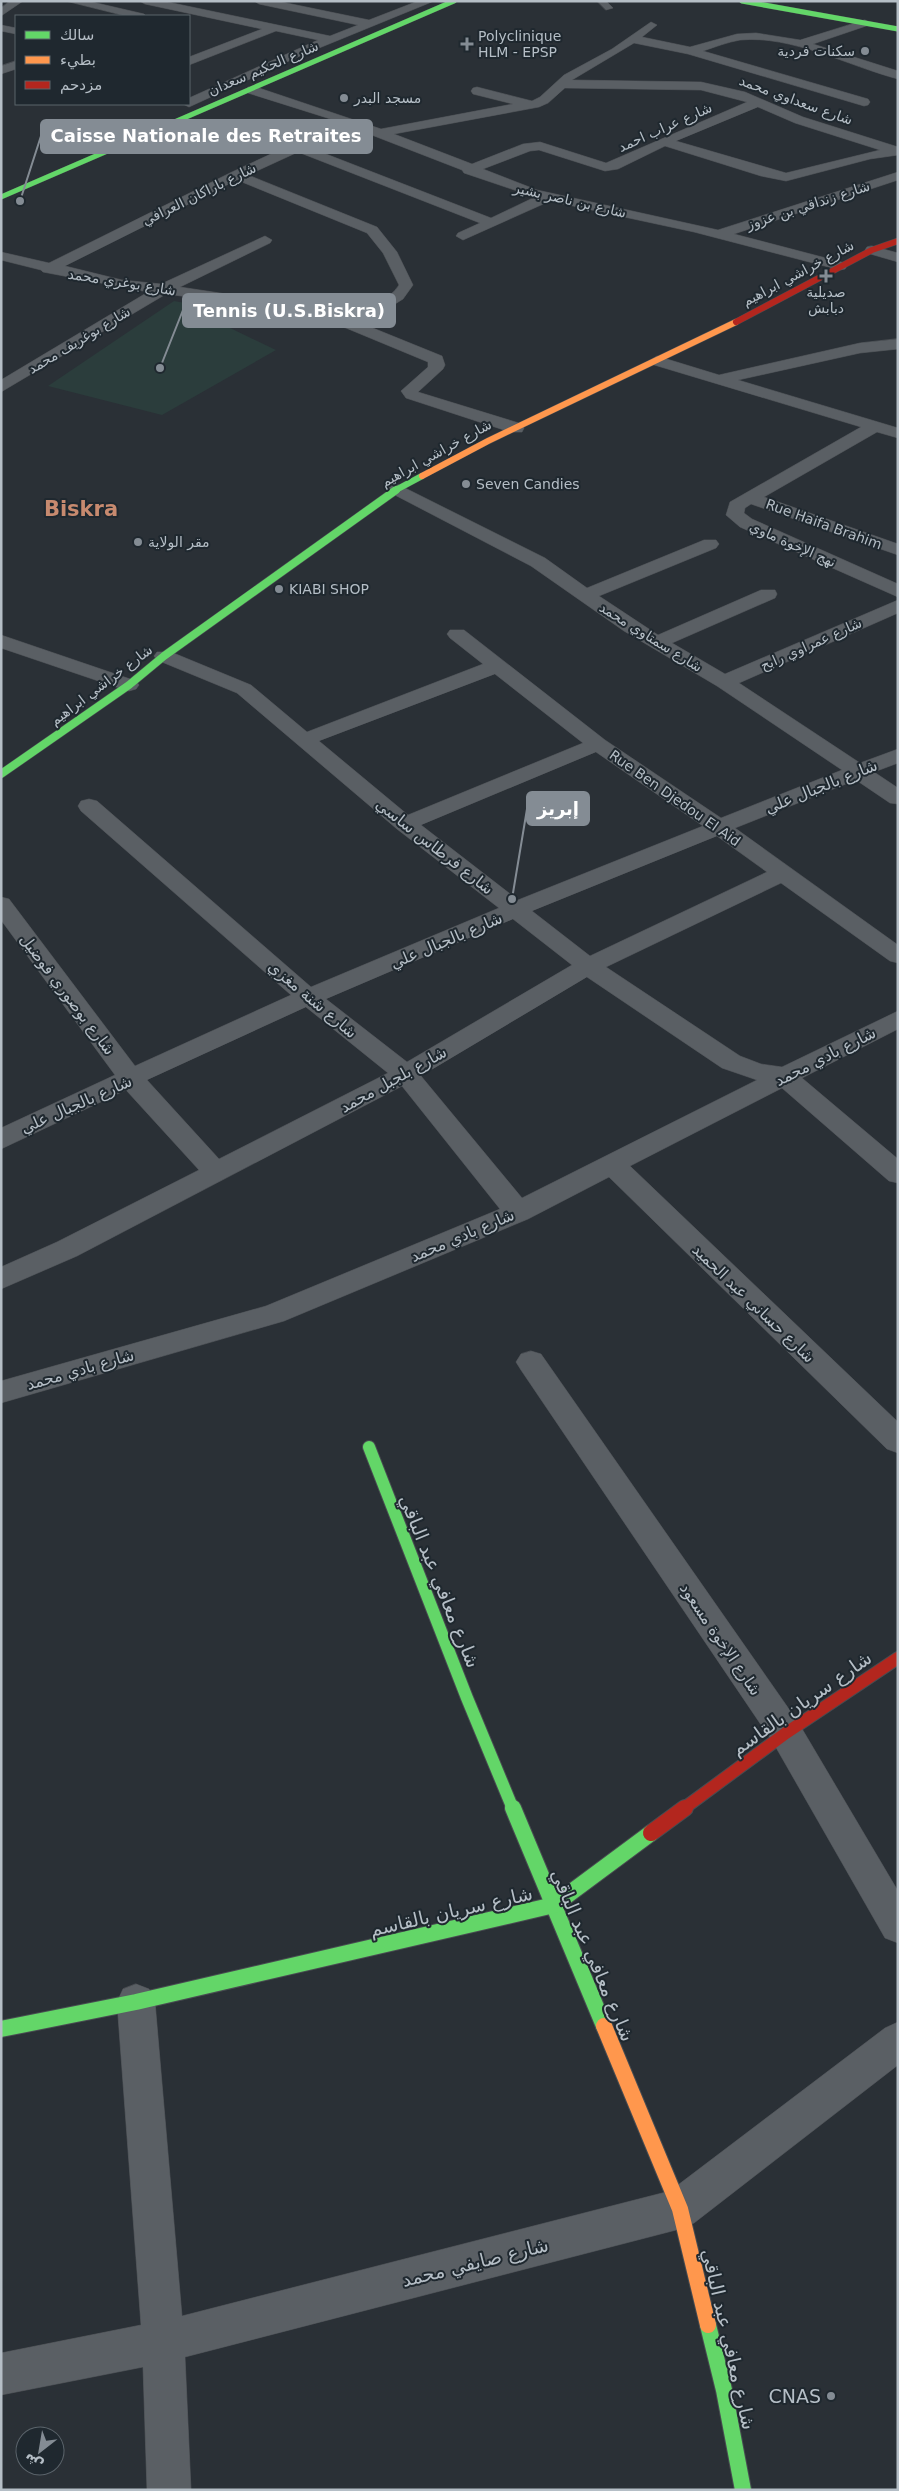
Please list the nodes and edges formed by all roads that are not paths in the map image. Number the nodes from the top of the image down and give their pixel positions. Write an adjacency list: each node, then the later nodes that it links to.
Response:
1 (18, 1): 13 (street)
2 (71, 1): 14 (street)
3 (259, 1): 11 (street)
4 (400, 1): 17 (street)
5 (429, 1): 17 (street)
6 (454, 1): 35 (street, شارع الحكيم سعدان)
7 (601, 1): 12 (lane)
8 (742, 1): 18 (street)
9 (149, 2): 14 (street); 21 (street)
10 (307, 2): 11 (street); 17 (street)
11 (291, 8): 17 (street)
12 (609, 8)
13 (1, 13): 16 (street)
14 (126, 13): 15 (street)
15 (135, 15)
16 (15, 17)
17 (370, 19): 25 (street)
18 (865, 23): 22 (street); 29 (street)
19 (651, 25): 26 (street)
20 (1, 28): 23 (street)
21 (274, 28): 25 (street); 27 (street)
22 (898, 29)
23 (15, 31)
24 (226, 36): 27 (street)
25 (330, 39): 30 (street)
26 (632, 39): 32 (street); 49 (street)
27 (244, 40): 28 (street); 36 (street)
28 (262, 44)
29 (801, 44): 32 (street); 45 (street)
30 (315, 46): 34 (street); 35 (street)
31 (280, 48): 34 (street)
32 (690, 51): 47 (street)
33 (190, 52): 36 (street)
34 (298, 52): 43 (street)
35 (340, 52): 50 (street, شارع الحكيم سعدان)
36 (204, 55): 37 (street); 39 (street)
37 (223, 60)
38 (1, 62): 40 (street)
39 (190, 62)
40 (15, 64)
41 (15, 64): 44 (street)
42 (242, 64): 43 (street)
43 (261, 69): 48 (street)
44 (1, 70)
45 (898, 75)
46 (218, 76): 48 (street)
47 (784, 79): 52 (street, شارع عراب احمد); 53 (street)
48 (237, 80): 56 (street)
49 (562, 84): 52 (street, شارع سعداوي محمد); 54 (street)
50 (252, 90): 59 (street, شارع الحكيم سعدان); 62 (street, شارع بن ناصر بشير)
51 (477, 91): 60 (street)
52 (761, 92): 64 (street, شارع عراب احمد); 66 (street, شارع سعداوي محمد)
53 (863, 98)
54 (544, 100): 55 (street); 60 (street)
55 (564, 100)
56 (190, 101)
57 (190, 102): 59 (street)
58 (190, 104): 61 (street)
59 (218, 104): 61 (street, شارع الحكيم سعدان)
60 (530, 106): 63 (street)
61 (201, 111): 72 (street, شارع الحكيم سعدان)
62 (351, 122): 63 (street, شارع بن ناصر بشير); 65 (street, شارع باراكان العرافي)
63 (378, 134): 69 (street, شارع بن ناصر بشير)
64 (664, 141): 67 (street); 69 (street, شارع عراب احمد)
65 (297, 147): 70 (street, شارع باراكان العرافي); 74 (street)
66 (898, 151): 67 (street)
67 (869, 155): 68 (street)
68 (898, 169)
69 (469, 170): 73 (street, شارع بن ناصر بشير)
70 (237, 175): 83 (street, شارع باراكان العرافي); 85 (street)
71 (898, 176): 75 (street, شارع زنداقي بن عزوز)
72 (1, 197)
73 (547, 197): 74 (street); 75 (street, شارع بن ناصر بشير)
74 (492, 223): 76 (street)
75 (719, 234): 82 (street, شارع بن ناصر بشير)
76 (464, 236)
77 (264, 240): 84 (street, شارع بوغريف محمد)
78 (898, 241): 79 (street, شارع خراشي ابراهيم)
79 (872, 250): 81 (street); 82 (street, شارع خراشي ابراهيم)
80 (1, 256): 83 (street, شارع بوغري محمد)
81 (898, 258)
82 (840, 266): 87 (street, شارع خراشي ابراهيم)
83 (48, 269): 84 (street, شارع بوغري محمد)
84 (163, 289): 85 (street, شارع بوغري محمد); 89 (street, شارع بوغريف محمد)
85 (351, 325): 91 (street, شارع بوغري محمد)
86 (898, 344): 88 (street)
87 (657, 361): 88 (street); 91 (street, شارع خراشي ابراهيم)
88 (720, 380): 90 (street)
89 (1, 386)
90 (876, 426): 92 (street); 94 (street, نهج الإخوة ماوي)
91 (516, 428): 93 (street, شارع خراشي ابراهيم)
92 (898, 433)
93 (397, 489): 99 (street, شارع سمتاوي محمد); 104 (street, شارع خراشي ابراهيم)
94 (750, 498): 96 (street, Rue Haifa Brahim); 97 (street, نهج الإخوة ماوي)
95 (710, 544): 99 (street)
96 (898, 550)
97 (898, 590)
98 (768, 594): 103 (street)
99 (586, 595): 103 (street, شارع سمتاوي محمد)
100 (898, 606): 106 (street, شارع عمراوي رابح)
101 (457, 634): 105 (street, Rue Ben Djedou El Aid)
102 (1, 641): 107 (street)
103 (657, 642): 106 (street, شارع سمتاوي محمد)
104 (164, 656): 107 (street, شارع خراشي ابراهيم); 108 (street, شارع فرطاس ساسي)
105 (497, 666): 108 (street); 109 (street, Rue Ben Djedou El Aid)
106 (724, 682): 111 (street, شارع سمتاوي محمد)
107 (129, 685): 112 (street, شارع خراشي ابراهيم)
108 (304, 740): 115 (street, شارع فرطاس ساسي)
109 (598, 744): 115 (street); 116 (street, Rue Ben Djedou El Aid)
110 (898, 756): 111 (street, شارع بالجبال علي)
111 (857, 771): 113 (street, شارع سمتاوي محمد); 116 (street, شارع بالجبال علي)
112 (1, 774)
113 (898, 798)
114 (89, 806): 122 (street, شارع شنة مغزي)
115 (405, 824): 119 (street, شارع فرطاس ساسي)
116 (718, 827): 117 (street, Rue Ben Djedou El Aid); 119 (street, شارع بالجبال علي)
117 (781, 874): 120 (street, Rue Ben Djedou El Aid); 121 (street, شارع بلجبل محمد)
118 (1, 904): 126 (street, شارع بوصوري فوضيل)
119 (516, 909): 121 (street, شارع فرطاس ساسي); 122 (street, شارع بالجبال علي)
120 (898, 956)
121 (588, 966): 124 (street, شارع بلجبل محمد); 125 (street, شارع فرطاس ساسي)
122 (308, 996): 124 (street, شارع شنة مغزي); 126 (street, شارع بالجبال علي)
123 (898, 1019): 125 (street, شارع بادي محمد)
124 (406, 1074): 129 (street, شارع بلجبل محمد); 131 (street, شارع شنة مغزي)
125 (784, 1076): 128 (street, شارع بادي محمد); 130 (street)
126 (131, 1079): 127 (street, شارع بالجبال علي); 129 (street, شارع بوصوري فوضيل)
127 (1, 1140)
128 (611, 1164): 131 (street, شارع بادي محمد); 135 (street, شارع حساني عبد الحميد)
129 (217, 1173): 132 (street, شارع بلجبل محمد)
130 (898, 1174)
131 (518, 1212): 134 (street, شارع بادي محمد)
132 (1, 1279)
133 (531, 1362): 138 (street, شارع الإخوة مسعود)
134 (4, 1387)
135 (898, 1441)
136 (368, 1447): 139 (street, شارع معافي عبد الباقي)
137 (898, 1658): 138 (street, شارع سريان بالقاسم)
138 (786, 1733): 139 (street, شارع سريان بالقاسم); 140 (street, شارع الإخوة مسعود)
139 (554, 1905): 141 (street, شارع سريان بالقاسم); 144 (street, شارع معافي عبد الباقي)
140 (898, 1926)
141 (136, 2002): 142 (street, شارع سريان بالقاسم); 145 (street)
142 (1, 2029)
143 (898, 2041): 144 (street, شارع صايفي محمد)
144 (680, 2209): 145 (street, شارع صايفي محمد); 148 (street, شارع معافي عبد الباقي)
145 (163, 2342): 146 (street, شارع صايفي محمد); 147 (street)
146 (1, 2374)
147 (169, 2490)
148 (743, 2490)

